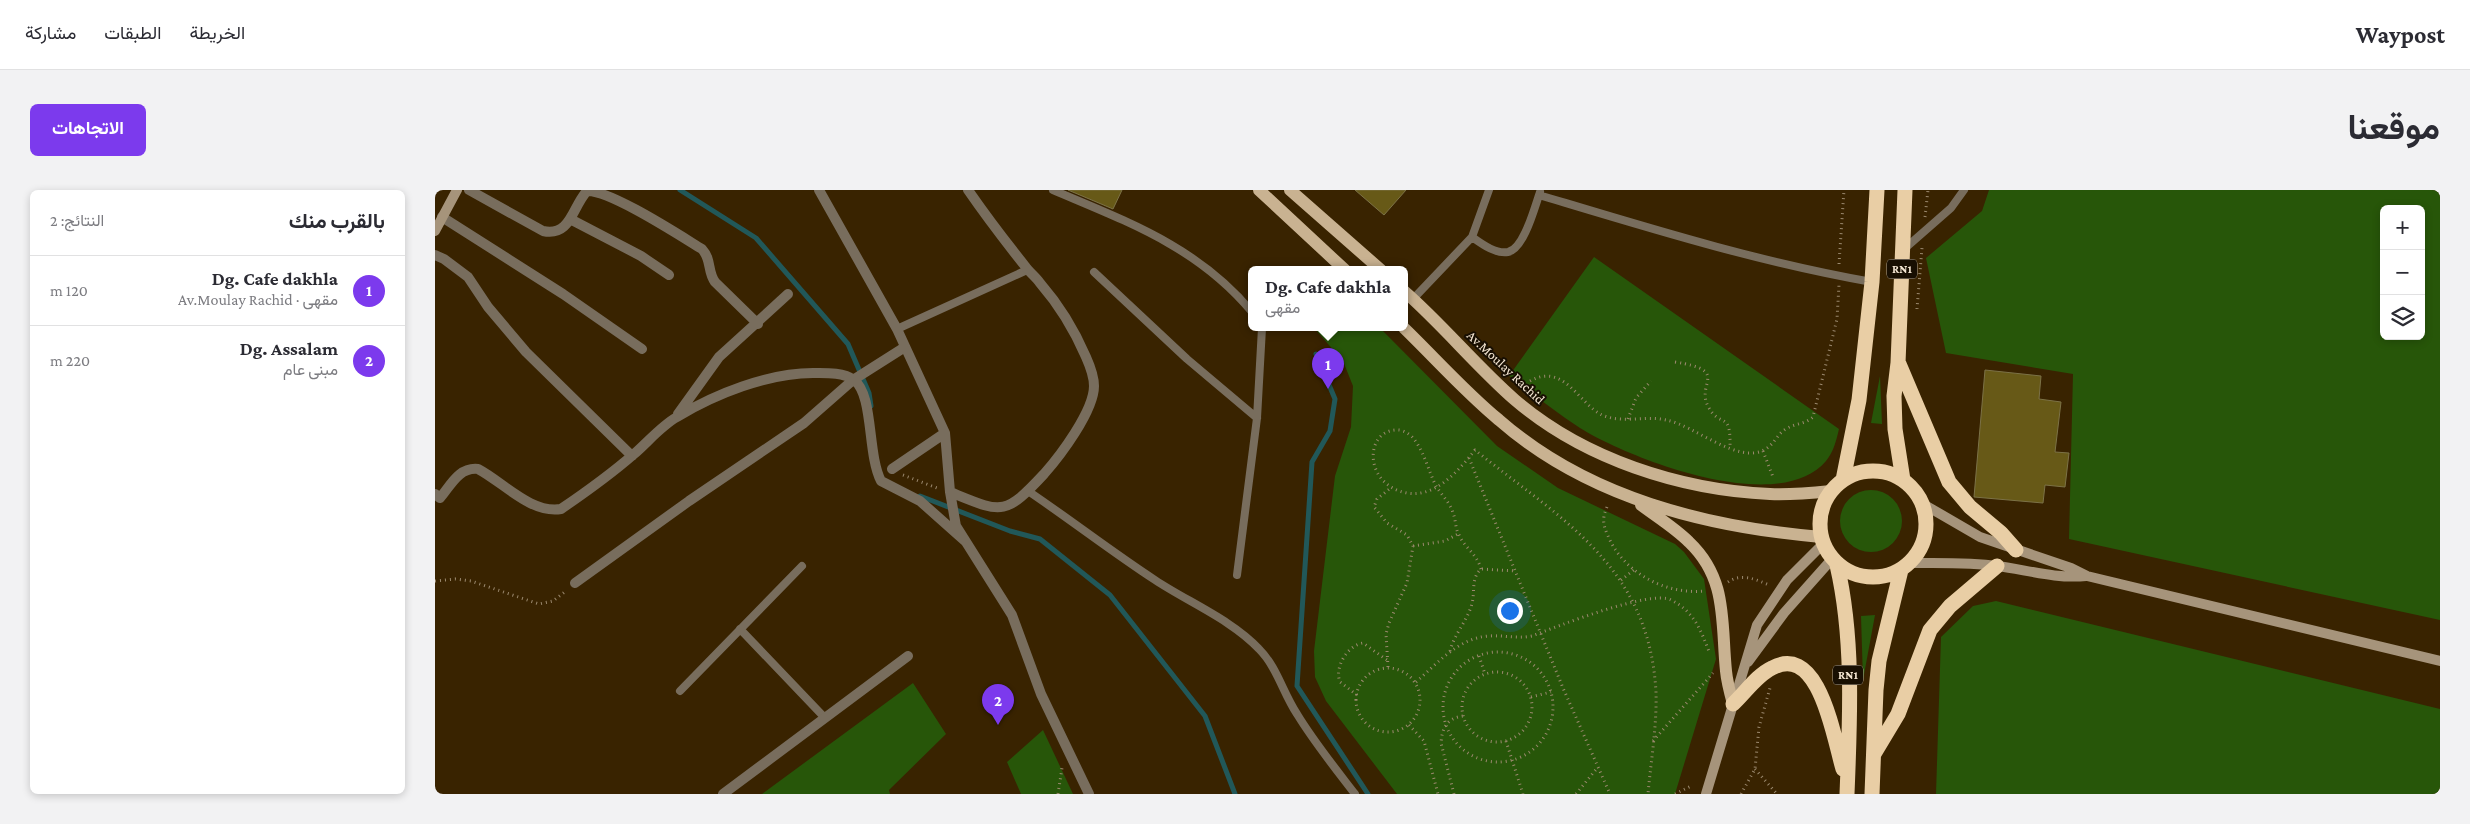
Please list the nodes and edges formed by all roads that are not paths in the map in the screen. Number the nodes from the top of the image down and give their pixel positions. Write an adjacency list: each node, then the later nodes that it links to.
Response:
1 (457, 190): 13 (street)
2 (469, 190): 14 (street)
3 (819, 190): 29 (street)
4 (968, 190): 21 (street)
5 (1053, 190): 27 (lane)
6 (1290, 190): 20 (main road)
7 (1489, 190): 16 (lane)
8 (1877, 190): 24 (highway, RN1)
9 (1905, 190): 17 (highway, RN1)
10 (1964, 190): 17 (lane)
11 (1263, 191): 19 (main road)
12 (1539, 192): 16 (lane); 24 (lane)
13 (442, 217): 15 (street); 33 (street)
14 (570, 219): 23 (street); 28 (street)
15 (435, 231)
16 (1472, 237): 26 (lane)
17 (1903, 250): 34 (highway, RN1)
18 (435, 255): 39 (street)
19 (1341, 266)
20 (1376, 266)
21 (1027, 270): 29 (lane); 43 (street)
22 (1094, 272): 37 (lane)
23 (669, 275)
24 (1872, 282): 41 (highway, RN1)
25 (788, 294): 28 (street)
26 (1409, 295): 44 (main road, Av.Moulay Rachid)
27 (1248, 308)
28 (758, 324): 36 (street)
29 (897, 330): 32 (street)
30 (1263, 331): 37 (lane)
31 (1407, 331): 46 (main road)
32 (905, 347): 35 (street); 38 (street)
33 (642, 348)
34 (1898, 363): 42 (highway, RN1); 51 (highway)
35 (853, 380): 36 (street); 50 (street); 58 (street)
36 (676, 417): 39 (street)
37 (1257, 418): 56 (lane)
38 (945, 433): 40 (street); 45 (street)
39 (632, 456): 47 (street)
40 (892, 469)
41 (1843, 480): 42 (highway); 44 (highway)
42 (1903, 480): 48 (highway)
43 (1028, 491): 45 (street); 70 (lane)
44 (1831, 491): 49 (highway)
45 (950, 495): 50 (street)
46 (1631, 497): 49 (main road); 64 (main road)
47 (437, 499)
48 (1923, 504): 51 (street); 55 (highway, RN1)
49 (1822, 540): 52 (highway, RN1); 62 (street)
50 (965, 541): 69 (street)
51 (2016, 550): 57 (street)
52 (1835, 562): 55 (highway); 62 (street); 67 (highway, RN1)
53 (802, 566): 59 (lane)
54 (1997, 566): 55 (street); 57 (street); 66 (highway)
55 (1905, 567): 66 (highway, RN1)
56 (1237, 575)
57 (2087, 576): 61 (street)
58 (575, 584)
59 (739, 629): 63 (lane); 65 (lane)
60 (908, 656): 65 (street)
61 (2440, 661)
62 (1746, 665): 64 (street)
63 (681, 691)
64 (1733, 704): 67 (highway); 71 (street)
65 (825, 718): 68 (street)
66 (1874, 754): 72 (highway, RN1)
67 (1847, 790)
68 (723, 794)
69 (1089, 794)
70 (1355, 794)
71 (1706, 794)
72 (1872, 794)

